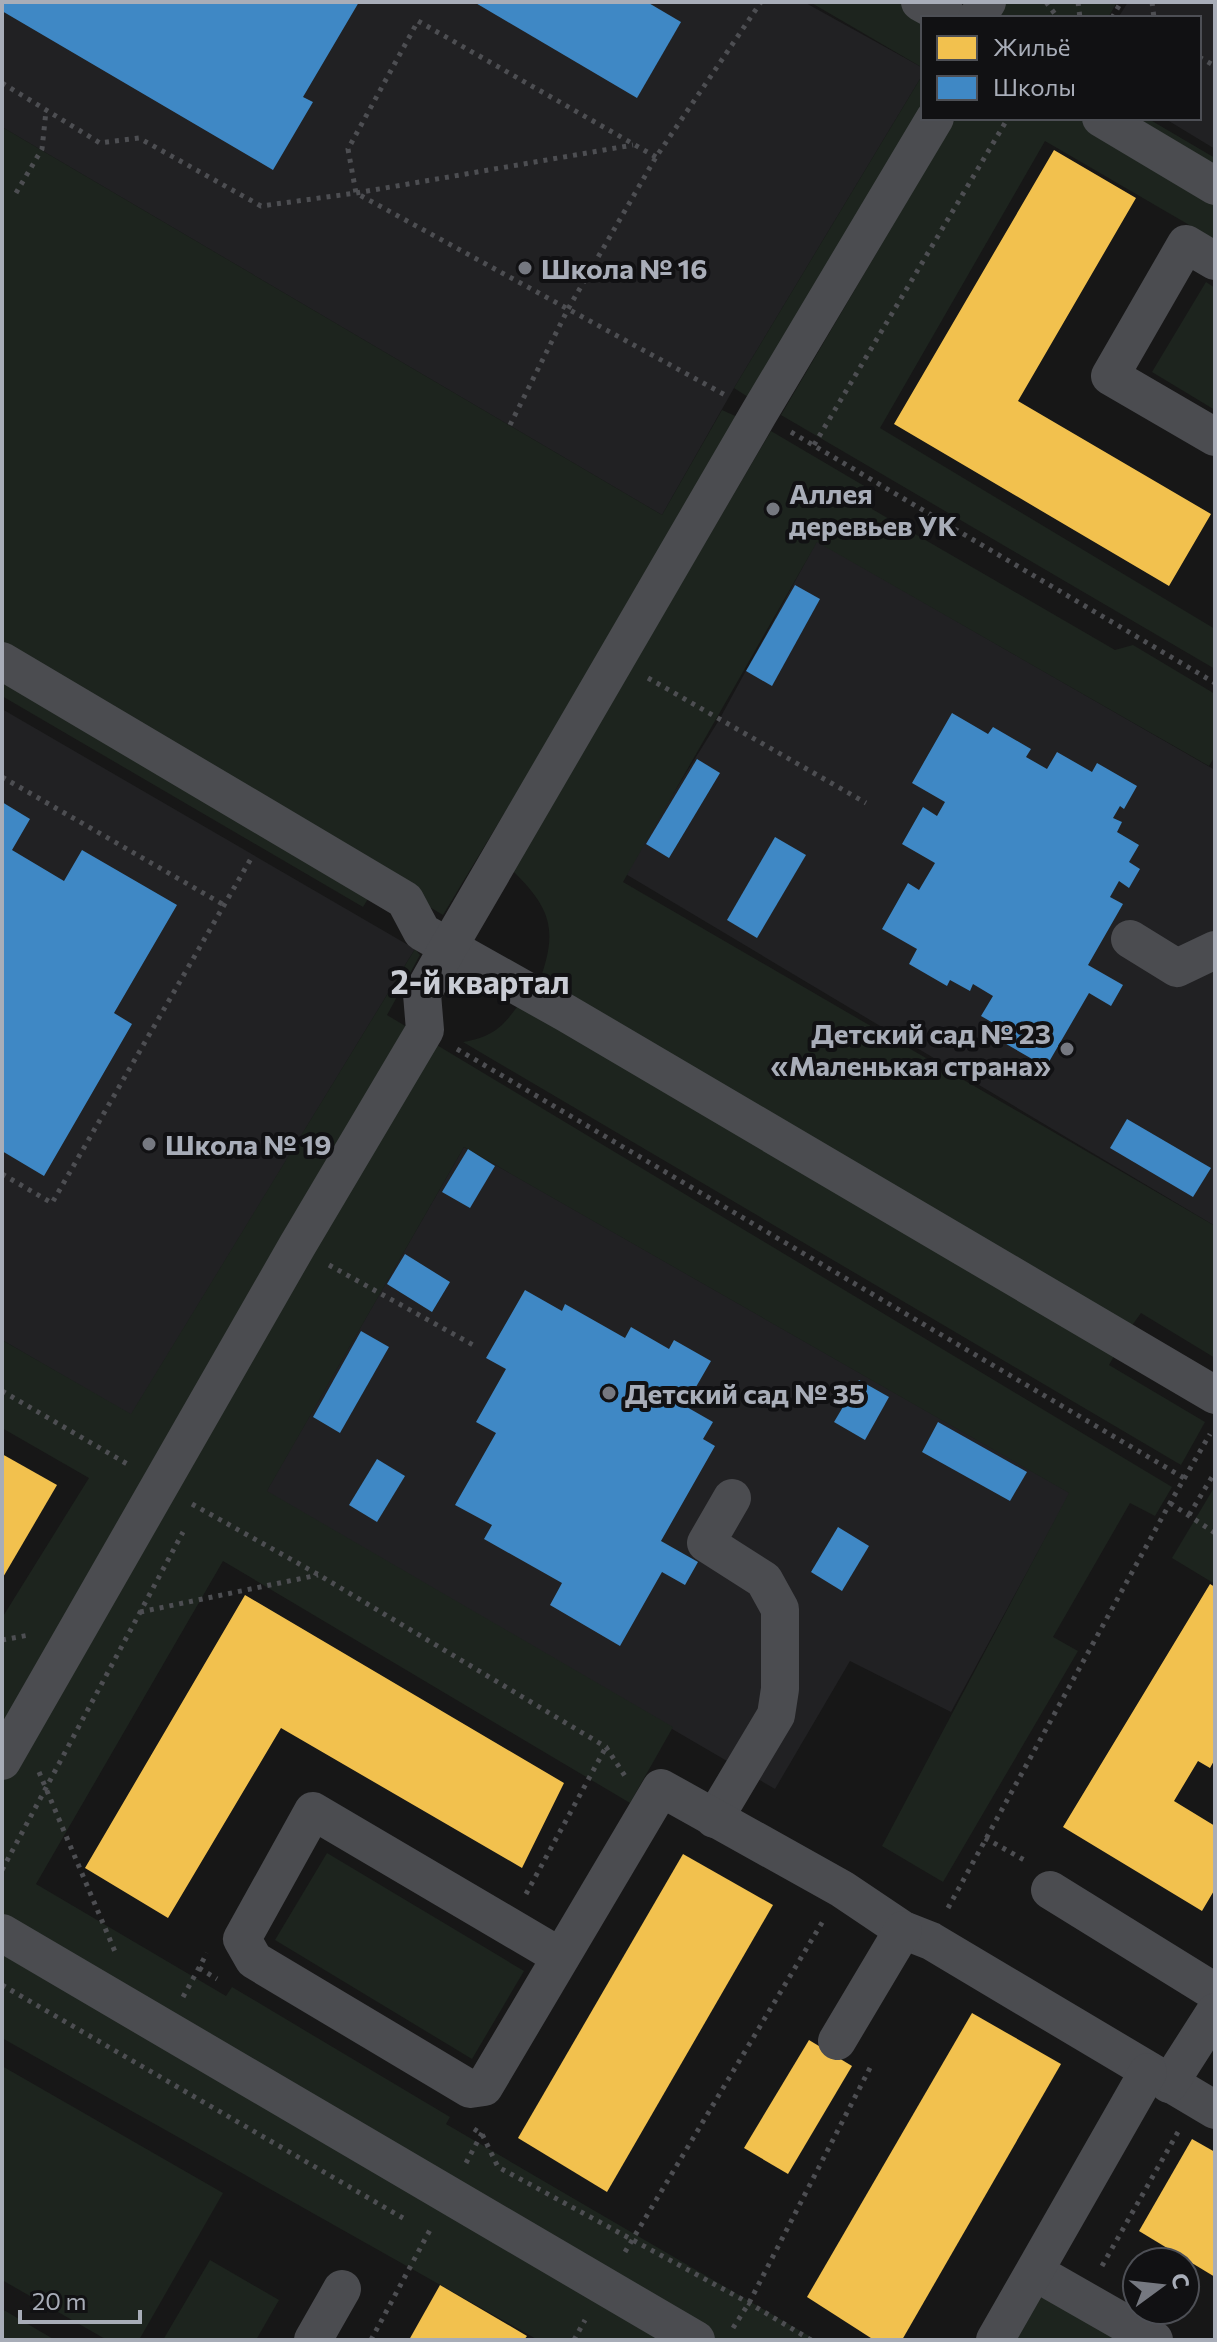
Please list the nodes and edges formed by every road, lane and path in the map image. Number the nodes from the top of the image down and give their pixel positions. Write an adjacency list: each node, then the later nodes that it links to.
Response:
1 (920, 2): 3 (street)
2 (759, 3): 10 (path)
3 (945, 16)
4 (2, 83): 5 (path)
5 (46, 111): 12 (path); 13 (path)
6 (934, 120): 16 (street)
7 (1007, 120): 19 (path)
8 (1104, 120): 11 (street)
9 (633, 145): 10 (path); 13 (path); 13 (path)
10 (656, 157): 15 (path)
11 (1215, 186)
12 (16, 193)
13 (356, 193): 15 (path)
14 (1215, 261): 18 (street)
15 (568, 309): 16 (path); 17 (path)
16 (759, 413): 19 (path); 20 (street)
17 (510, 425)
18 (1215, 437)
19 (814, 445): 22 (path)
20 (617, 659): 24 (path); 28 (street)
21 (2, 661): 25 (street)
22 (1215, 683)
23 (2, 777): 26 (path)
24 (866, 803)
25 (273, 821): 26 (path); 28 (street)
26 (224, 905): 31 (path)
27 (1130, 939): 29 (street)
28 (449, 946): 30 (street); 35 (street)
29 (1215, 950)
30 (425, 1030): 32 (street); 38 (path)
31 (2, 1174)
32 (297, 1246): 33 (path); 39 (street)
33 (475, 1346)
34 (2, 1391): 39 (path)
35 (1215, 1395)
36 (1215, 1426): 38 (path)
37 (1215, 1472): 43 (path)
38 (1184, 1478): 41 (path)
39 (161, 1483): 42 (path); 47 (street)
40 (732, 1498): 50 (street)
41 (1170, 1503): 43 (path); 55 (path)
42 (197, 1506): 45 (path); 46 (path)
43 (1189, 1515): 44 (path)
44 (1215, 1533)
45 (319, 1575): 46 (path); 48 (path)
46 (139, 1612): 49 (path)
47 (2, 1761)
48 (644, 1784): 50 (street); 57 (street)
49 (47, 1786): 51 (path); 56 (path)
50 (714, 1819): 52 (street)
51 (2, 1870)
52 (842, 1889): 55 (street); 68 (path)
53 (1050, 1890): 60 (street)
54 (2, 1933): 67 (street)
55 (917, 1935): 62 (street); 64 (street)
56 (117, 1957)
57 (561, 1957): 57 (street)
58 (199, 1968): 59 (path)
59 (226, 1984)
60 (1215, 1992)
61 (1215, 2012): 64 (street)
62 (837, 2041)
63 (878, 2052): 73 (path)
64 (1159, 2078): 65 (street); 69 (street)
65 (1200, 2115): 70 (path)
66 (468, 2126): 68 (path)
67 (448, 2194): 71 (street); 75 (path)
68 (632, 2240): 71 (path); 73 (path)
69 (1035, 2272): 79 (street); 80 (street)
70 (1094, 2279)
71 (605, 2285): 76 (street)
72 (342, 2289): 74 (street)
73 (749, 2303): 77 (path); 78 (path)
74 (313, 2340)
75 (371, 2340)
76 (696, 2340)
77 (725, 2340)
78 (811, 2340)
79 (995, 2340)
80 (1154, 2340)

